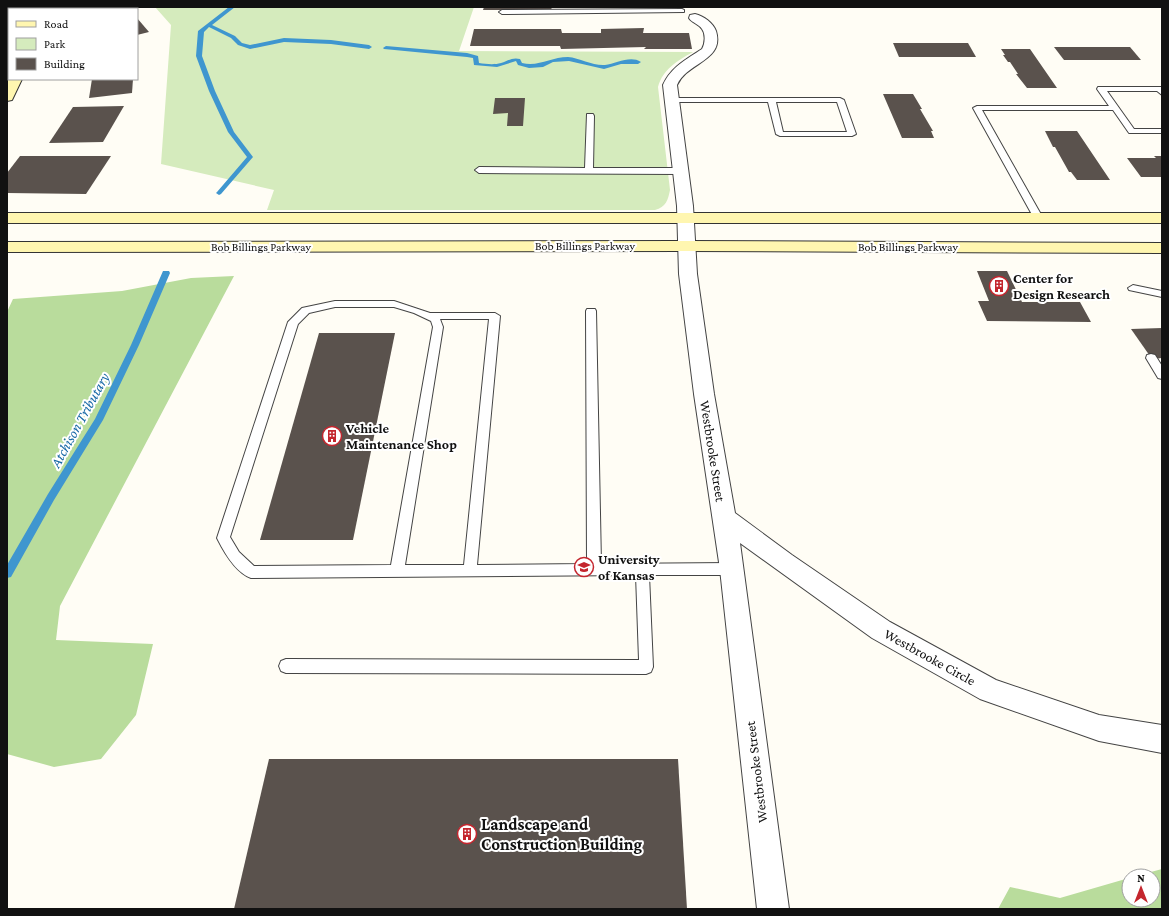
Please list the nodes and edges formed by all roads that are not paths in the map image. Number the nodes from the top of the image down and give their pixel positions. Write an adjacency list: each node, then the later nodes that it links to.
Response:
1 (588, 9): 2 (lane); 3 (lane)
2 (502, 12)
3 (684, 12): 7 (street, Westbrooke Street)
4 (15, 80): 6 (main road)
5 (1162, 93): 9 (lane)
6 (7, 96)
7 (672, 100): 8 (lane); 14 (street, Westbrooke Street)
8 (771, 100): 8 (lane)
9 (1115, 108): 11 (lane); 17 (lane)
10 (590, 116): 13 (lane)
11 (1162, 131)
12 (479, 170): 13 (lane)
13 (589, 171): 14 (lane)
14 (681, 171): 16 (street, Westbrooke Street)
15 (7, 218): 16 (main road)
16 (685, 218): 17 (main road); 19 (street, Westbrooke Street)
17 (1038, 218): 18 (main road)
18 (1162, 218)
19 (686, 246): 20 (main road, Bob Billings Parkway); 21 (main road, Bob Billings Parkway); 28 (street, Westbrooke Street)
20 (7, 247)
21 (1162, 248)
22 (1133, 288): 23 (lane)
23 (1162, 294)
24 (591, 311): 31 (lane)
25 (428, 316): 30 (lane); 33 (lane); 33 (lane)
26 (1151, 358): 27 (lane)
27 (1162, 375)
28 (725, 519): 29 (street, Westbrooke Street); 35 (street, Westbrooke Circle)
29 (732, 569): 32 (lane); 36 (street, Westbrooke Street)
30 (470, 570): 31 (lane); 33 (lane)
31 (594, 570): 32 (lane)
32 (642, 570): 34 (lane)
33 (397, 571)
34 (286, 666)
35 (1162, 739)
36 (773, 909)

